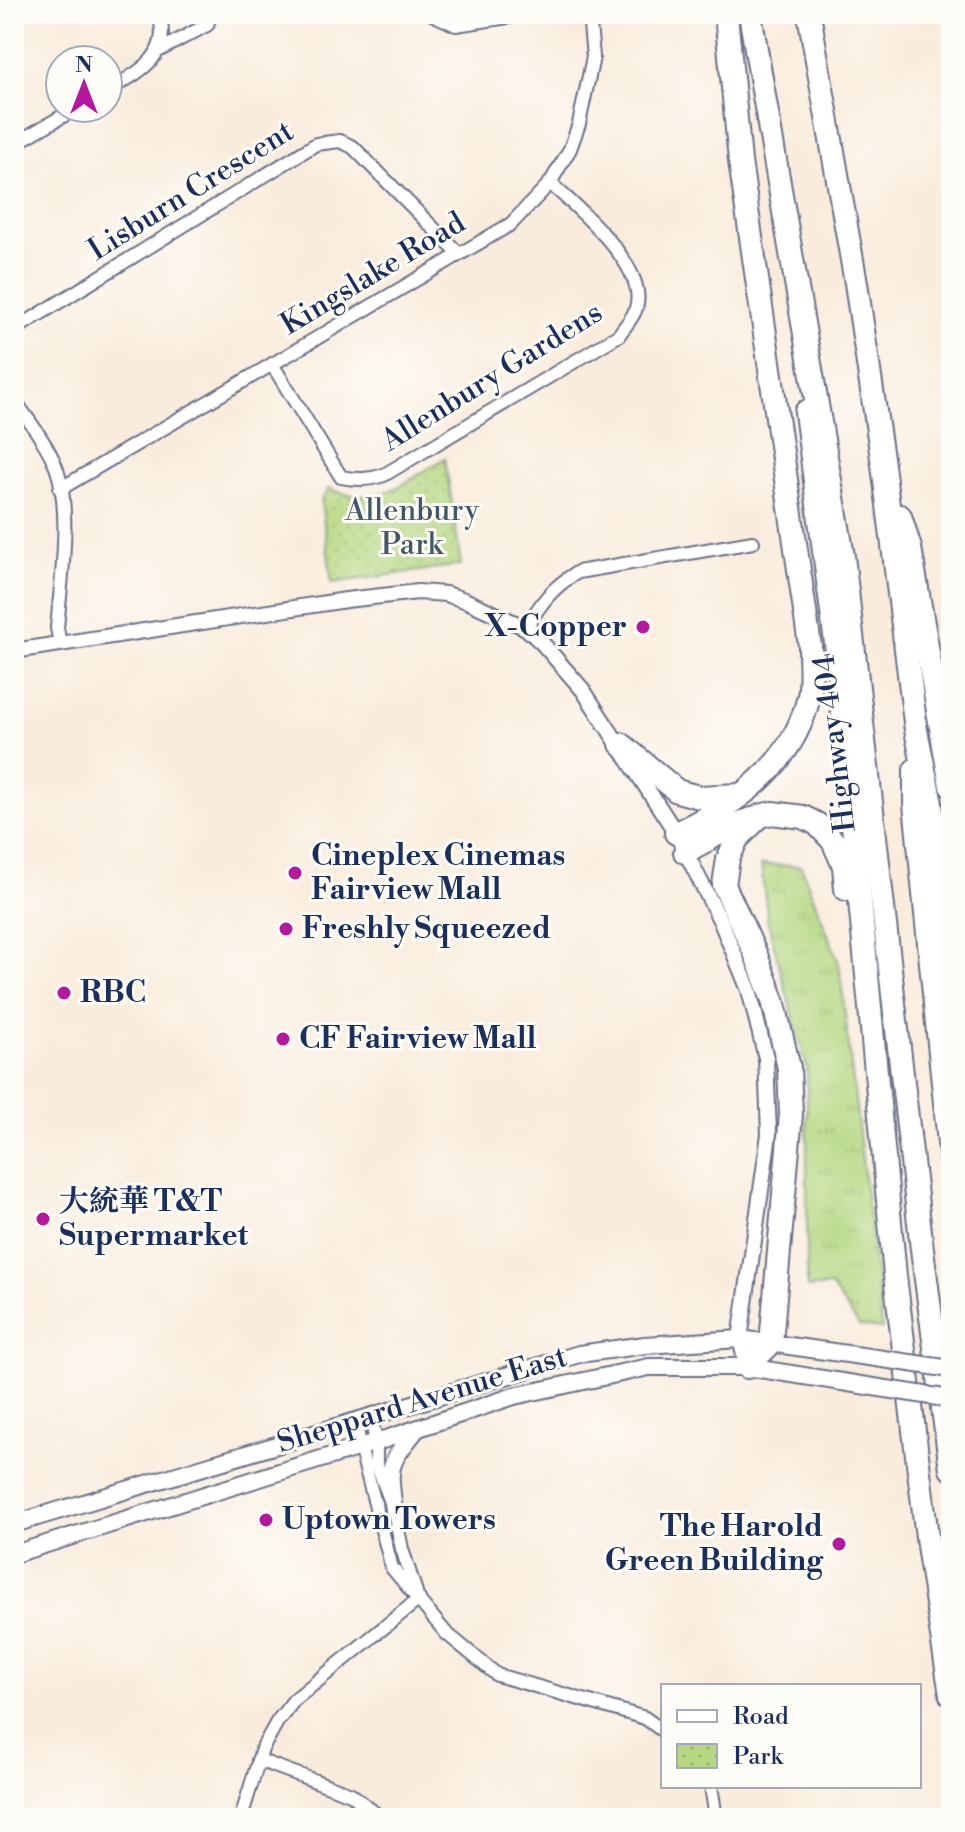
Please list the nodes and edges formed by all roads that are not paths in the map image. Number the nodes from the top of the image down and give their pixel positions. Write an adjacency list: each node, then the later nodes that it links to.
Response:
1 (159, 14): 9 (street)
2 (211, 14): 9 (street)
3 (432, 14): 4 (street)
4 (529, 14)
5 (589, 14): 13 (street, Kingslake Road)
6 (726, 14): 28 (highway)
7 (750, 14): 15 (highway, Highway 404)
8 (809, 14): 19 (highway)
9 (160, 50): 10 (street)
10 (124, 81)
11 (49, 124): 12 (street)
12 (14, 144)
13 (550, 183): 14 (street, Kingslake Road); 17 (street, Allenbury Gardens)
14 (458, 253): 16 (street, Lisburn Crescent); 17 (street, Kingslake Road)
15 (800, 296): 41 (highway, Highway 404); 44 (highway)
16 (14, 330)
17 (272, 364): 20 (street, Kingslake Road)
18 (14, 399): 20 (street)
19 (883, 465): 25 (highway); 27 (highway)
20 (60, 489): 23 (street)
21 (753, 542): 22 (street)
22 (526, 628): 23 (street); 26 (street)
23 (60, 643): 24 (street)
24 (14, 651)
25 (916, 730): 31 (highway); 32 (highway)
26 (621, 744): 28 (highway); 30 (street)
27 (951, 786)
28 (741, 795): 30 (highway)
29 (760, 816): 30 (highway); 34 (highway); 44 (highway)
30 (680, 842): 33 (street)
31 (951, 969)
32 (951, 1163)
33 (740, 1339): 34 (main road, Sheppard Avenue East); 35 (street); 38 (main road, Sheppard Avenue East)
34 (771, 1343): 35 (highway); 36 (main road, Sheppard Avenue East, bridge)
35 (747, 1367): 37 (main road, Sheppard Avenue East, bridge); 39 (main road, Sheppard Avenue East)
36 (951, 1369)
37 (951, 1399)
38 (364, 1419): 40 (street); 43 (main road, Sheppard Avenue East)
39 (417, 1428): 40 (main road, Sheppard Avenue East); 42 (main road)
40 (368, 1444): 42 (street); 45 (main road, Sheppard Avenue East); 46 (street)
41 (951, 1469)
42 (394, 1510): 46 (street)
43 (14, 1524)
44 (928, 1545): 47 (highway)
45 (14, 1554)
46 (419, 1599): 48 (street); 49 (street)
47 (951, 1695)
48 (661, 1730)
49 (258, 1760): 51 (street); 52 (street)
50 (711, 1788): 53 (street)
51 (241, 1818)
52 (381, 1818)
53 (716, 1818)

